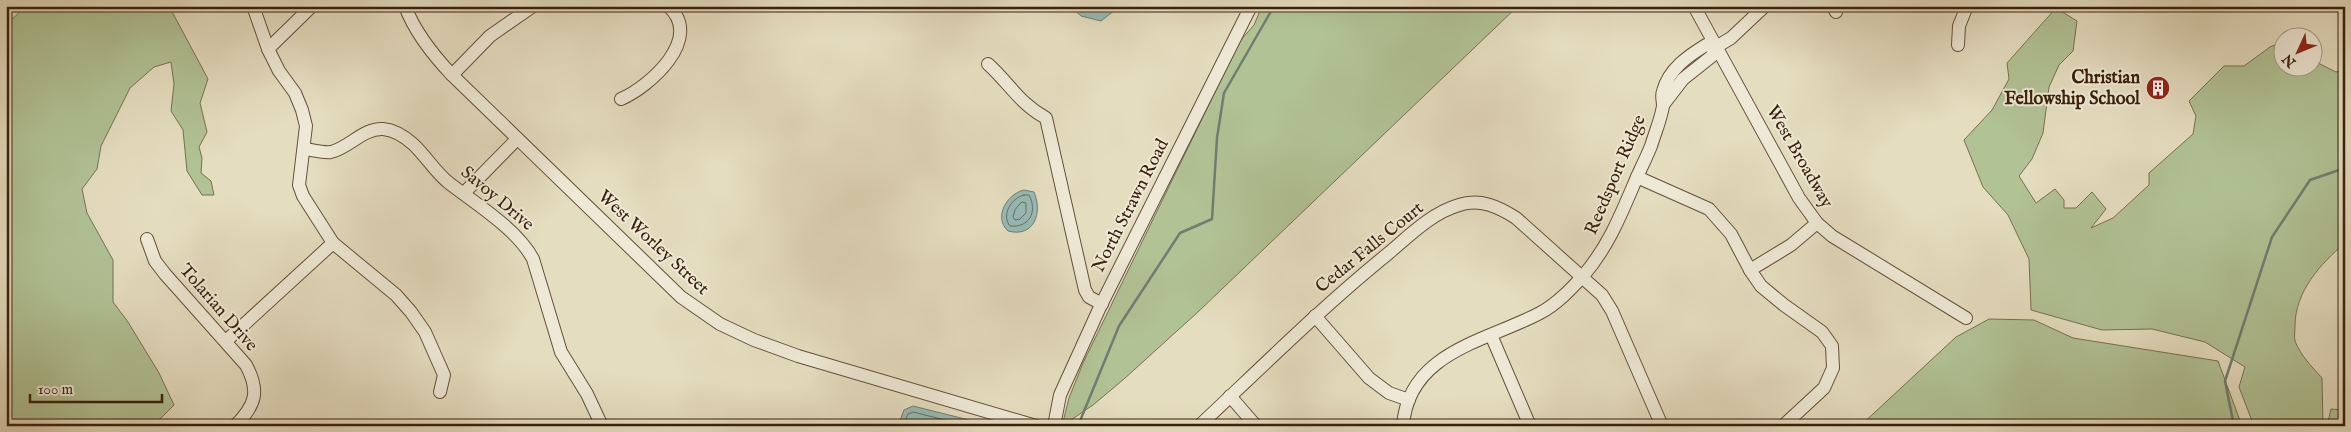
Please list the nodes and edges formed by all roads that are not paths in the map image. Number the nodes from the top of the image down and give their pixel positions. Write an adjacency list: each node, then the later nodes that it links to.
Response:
1 (254, 6): 12 (street)
2 (312, 6): 12 (street)
3 (405, 6): 14 (street, West Worley Street)
4 (533, 6): 14 (street)
5 (668, 6): 15 (street)
6 (1251, 6): 25 (street, North Strawn Road)
7 (1694, 6): 11 (street, West Broadway)
8 (1765, 6): 11 (street, Reedsport Ridge)
9 (1967, 6): 10 (street)
10 (1958, 45)
11 (1716, 47): 18 (street, Reedsport Ridge); 20 (street, West Broadway)
12 (268, 49): 17 (street)
13 (988, 64): 25 (street)
14 (452, 75): 16 (street, West Worley Street)
15 (621, 99)
16 (517, 138): 19 (street); 35 (street, West Worley Street)
17 (305, 149): 19 (street, Savoy Drive); 22 (street)
18 (1637, 177): 23 (street); 24 (street, Reedsport Ridge)
19 (464, 194): 34 (street, Savoy Drive)
20 (1817, 224): 23 (street); 27 (street, West Broadway)
21 (147, 239): 29 (street, Tolarian Drive)
22 (333, 243): 29 (street); 30 (street)
23 (1750, 270): 42 (street)
24 (1582, 277): 26 (street, Cedar Falls Court); 28 (street, Reedsport Ridge); 41 (street, Cedar Falls Court)
25 (1102, 304): 36 (street, North Strawn Road)
26 (1315, 316): 31 (street, Cedar Falls Court); 32 (street)
27 (1966, 318)
28 (1491, 335): 32 (street, Reedsport Ridge); 40 (street)
29 (226, 341): 33 (street, Tolarian Drive)
30 (440, 392)
31 (1230, 396): 37 (street, Cedar Falls Court); 38 (street)
32 (1409, 400): 39 (street, Reedsport Ridge)
33 (235, 426)
34 (602, 426)
35 (1036, 426)
36 (1054, 426)
37 (1199, 426)
38 (1256, 426)
39 (1403, 426)
40 (1530, 426)
41 (1662, 426)
42 (1783, 426)

